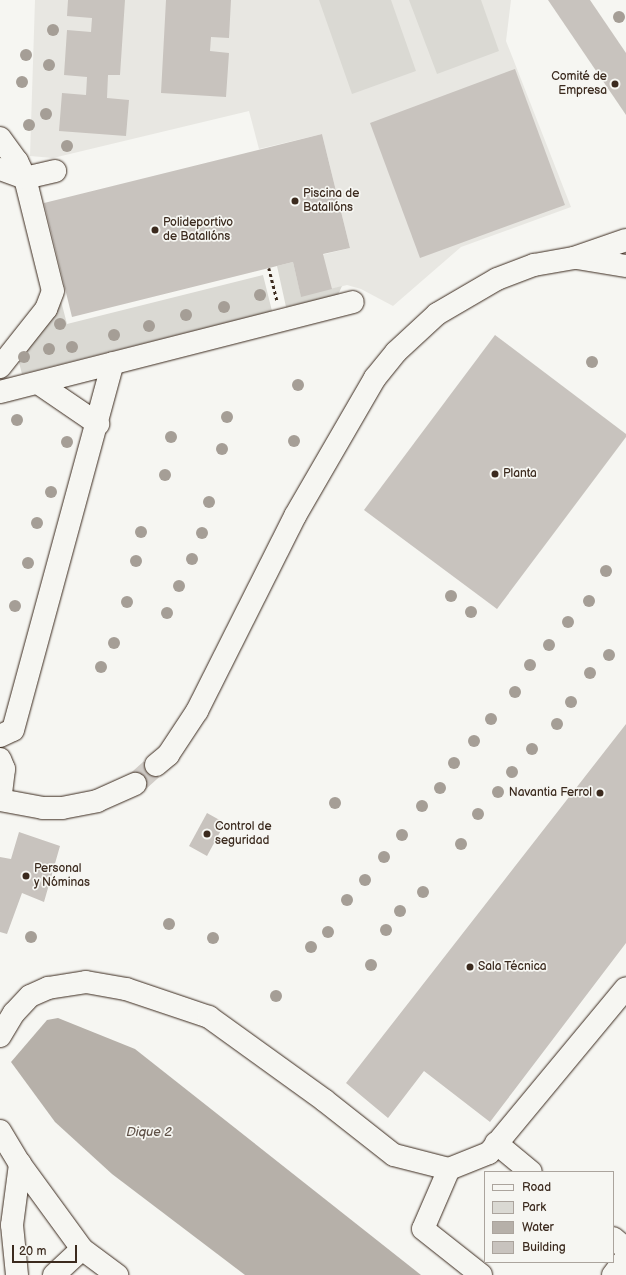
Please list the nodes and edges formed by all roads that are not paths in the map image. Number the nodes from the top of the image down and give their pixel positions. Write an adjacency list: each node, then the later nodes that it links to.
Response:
1 (0, 138): 4 (street)
2 (0, 169): 4 (street)
3 (55, 171): 4 (street)
4 (25, 178): 10 (street)
5 (626, 240): 6 (street)
6 (574, 258): 7 (street); 16 (street)
7 (626, 266)
8 (352, 302): 9 (street)
9 (114, 363): 11 (street); 13 (street)
10 (0, 367)
11 (38, 383): 12 (street); 13 (street)
12 (0, 392)
13 (98, 424): 14 (street)
14 (0, 736)
15 (1, 765): 18 (street)
16 (156, 765)
17 (135, 784): 18 (street)
18 (0, 800)
19 (626, 989): 22 (street)
20 (0, 1036): 24 (street)
21 (0, 1131): 23 (street)
22 (496, 1144): 24 (street); 25 (street)
23 (20, 1164): 27 (street); 30 (street)
24 (449, 1169): 33 (street)
25 (530, 1171)
26 (614, 1239): 28 (street)
27 (82, 1249): 31 (street); 32 (street)
28 (626, 1249)
29 (626, 1258): 34 (street)
30 (17, 1275)
31 (54, 1275)
32 (117, 1275)
33 (481, 1275)
34 (613, 1275)

